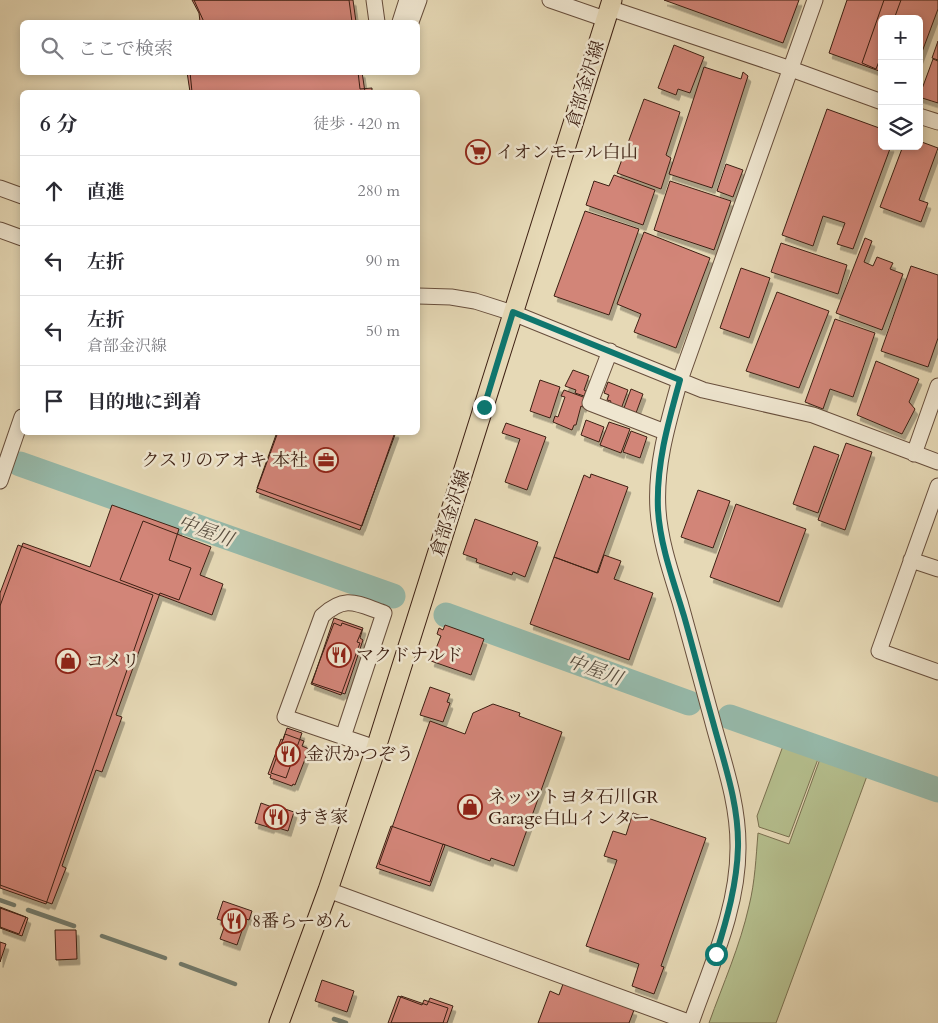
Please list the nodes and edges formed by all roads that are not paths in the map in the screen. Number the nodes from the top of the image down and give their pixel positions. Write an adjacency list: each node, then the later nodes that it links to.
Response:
1 (374, 0): 7 (street)
2 (407, 0): 8 (street)
3 (419, 0): 9 (street)
4 (550, 0): 6 (street)
5 (815, 0): 10 (street)
6 (609, 9): 10 (street); 19 (main road, 倉部金沢線)
7 (377, 20)
8 (401, 20)
9 (412, 20)
10 (791, 69): 11 (street); 21 (street)
11 (878, 101)
12 (923, 117): 13 (street)
13 (938, 122)
14 (0, 188): 15 (street)
15 (20, 195)
16 (0, 230): 17 (street)
17 (20, 237)
18 (420, 296): 19 (street)
19 (513, 312): 20 (street); 33 (main road, 倉部金沢線)
20 (610, 351): 21 (street); 24 (street)
21 (680, 380): 24 (street); 25 (street)
22 (938, 386): 25 (street)
23 (20, 423): 27 (street)
24 (666, 432): 36 (street)
25 (914, 454): 26 (street)
26 (938, 462)
27 (0, 481)
28 (938, 486): 29 (street)
29 (911, 560): 30 (street); 31 (street)
30 (938, 569)
31 (938, 672)
32 (343, 737): 32 (street); 33 (street)
33 (376, 748): 34 (main road, 倉部金沢線)
34 (328, 890): 35 (main road, 倉部金沢線); 36 (street)
35 (279, 1023)
36 (690, 1023)

